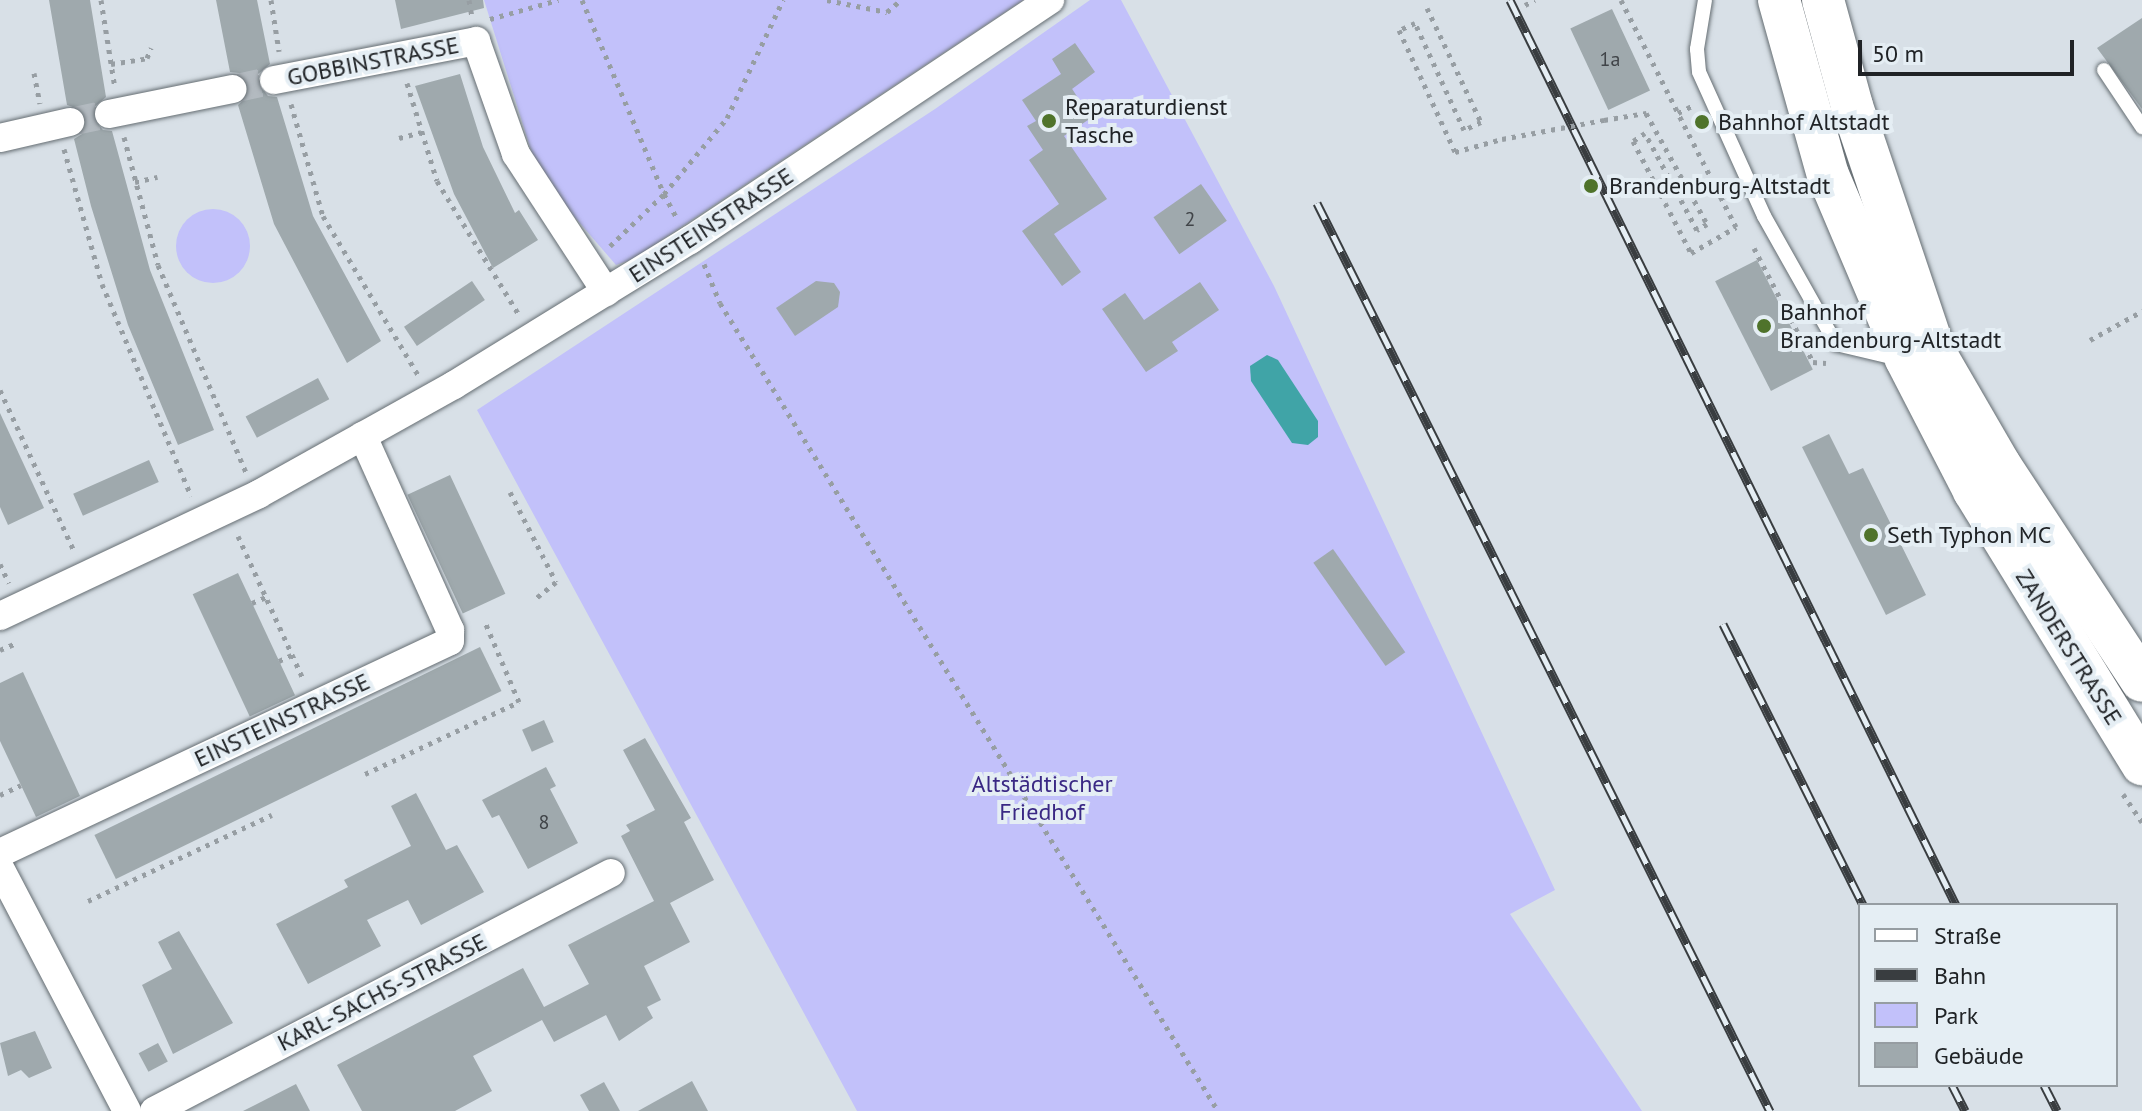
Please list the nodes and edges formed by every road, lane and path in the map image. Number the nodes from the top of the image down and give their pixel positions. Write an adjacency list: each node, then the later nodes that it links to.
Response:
1 (101, 0): 19 (path)
2 (271, 0): 21 (path)
3 (469, 0): 4 (path)
4 (558, 0)
5 (582, 0): 33 (path)
6 (783, 0): 33 (path)
7 (827, 0): 8 (path)
8 (901, 0)
9 (1050, 0): 36 (street, EINSTEINSTRASSE)
10 (1535, 0): 15 (path)
11 (1621, 0): 25 (path)
12 (1705, 0): 23 (lane)
13 (1779, 0): 43 (main road, ZANDERSTRASSE)
14 (1823, 0): 60 (main road, ZANDERSTRASSE)
15 (1525, 5)
16 (1427, 8): 34 (path, bridge)
17 (151, 48): 19 (path)
18 (401, 55): 21 (street, GOBBINSTRASSE); 28 (path); 38 (street, GOBBINSTRASSE)
19 (111, 64): 24 (path)
20 (2104, 70): 27 (lane)
21 (279, 79): 45 (path)
22 (233, 89): 24 (street)
23 (1710, 96): 25 (path); 43 (lane)
24 (114, 113): 32 (path)
25 (1678, 113): 34 (path)
26 (64, 124): 29 (street); 50 (path)
27 (2142, 127)
28 (421, 132): 30 (path); 41 (path)
29 (0, 138)
30 (399, 138)
31 (157, 177): 32 (path)
32 (135, 182): 49 (path)
33 (664, 194): 36 (path); 38 (path)
34 (1736, 227): 35 (path)
35 (1746, 232)
36 (690, 240): 39 (street, EINSTEINSTRASSE); 73 (path)
37 (1753, 245): 44 (path)
38 (588, 267): 39 (street, GOBBINSTRASSE)
39 (606, 292): 47 (street, EINSTEINSTRASSE)
40 (2142, 311): 42 (path)
41 (521, 317)
42 (2090, 340)
43 (1906, 359): 62 (main road, ZANDERSTRASSE)
44 (1813, 362)
45 (420, 379)
46 (0, 390): 52 (path)
47 (363, 436): 49 (street, EINSTEINSTRASSE); 61 (street, EINSTEINSTRASSE)
48 (510, 492): 54 (path)
49 (259, 494): 56 (street, EINSTEINSTRASSE)
50 (194, 503)
51 (238, 536): 53 (path)
52 (78, 559)
53 (266, 597): 55 (path); 58 (path)
54 (534, 600)
55 (252, 603)
56 (0, 616)
57 (485, 622): 63 (path)
58 (292, 655): 59 (path); 61 (path)
59 (279, 661)
60 (2142, 681)
61 (315, 704): 67 (street, EINSTEINSTRASSE)
62 (2142, 764)
63 (365, 774)
64 (21, 785): 65 (path)
65 (0, 795)
66 (272, 815): 70 (path)
67 (0, 853)
68 (0, 868): 71 (street)
69 (611, 873): 72 (street, KARL-SACHS-STRASSE)
70 (88, 901)
71 (127, 1111)
72 (154, 1111)
73 (1218, 1111)

